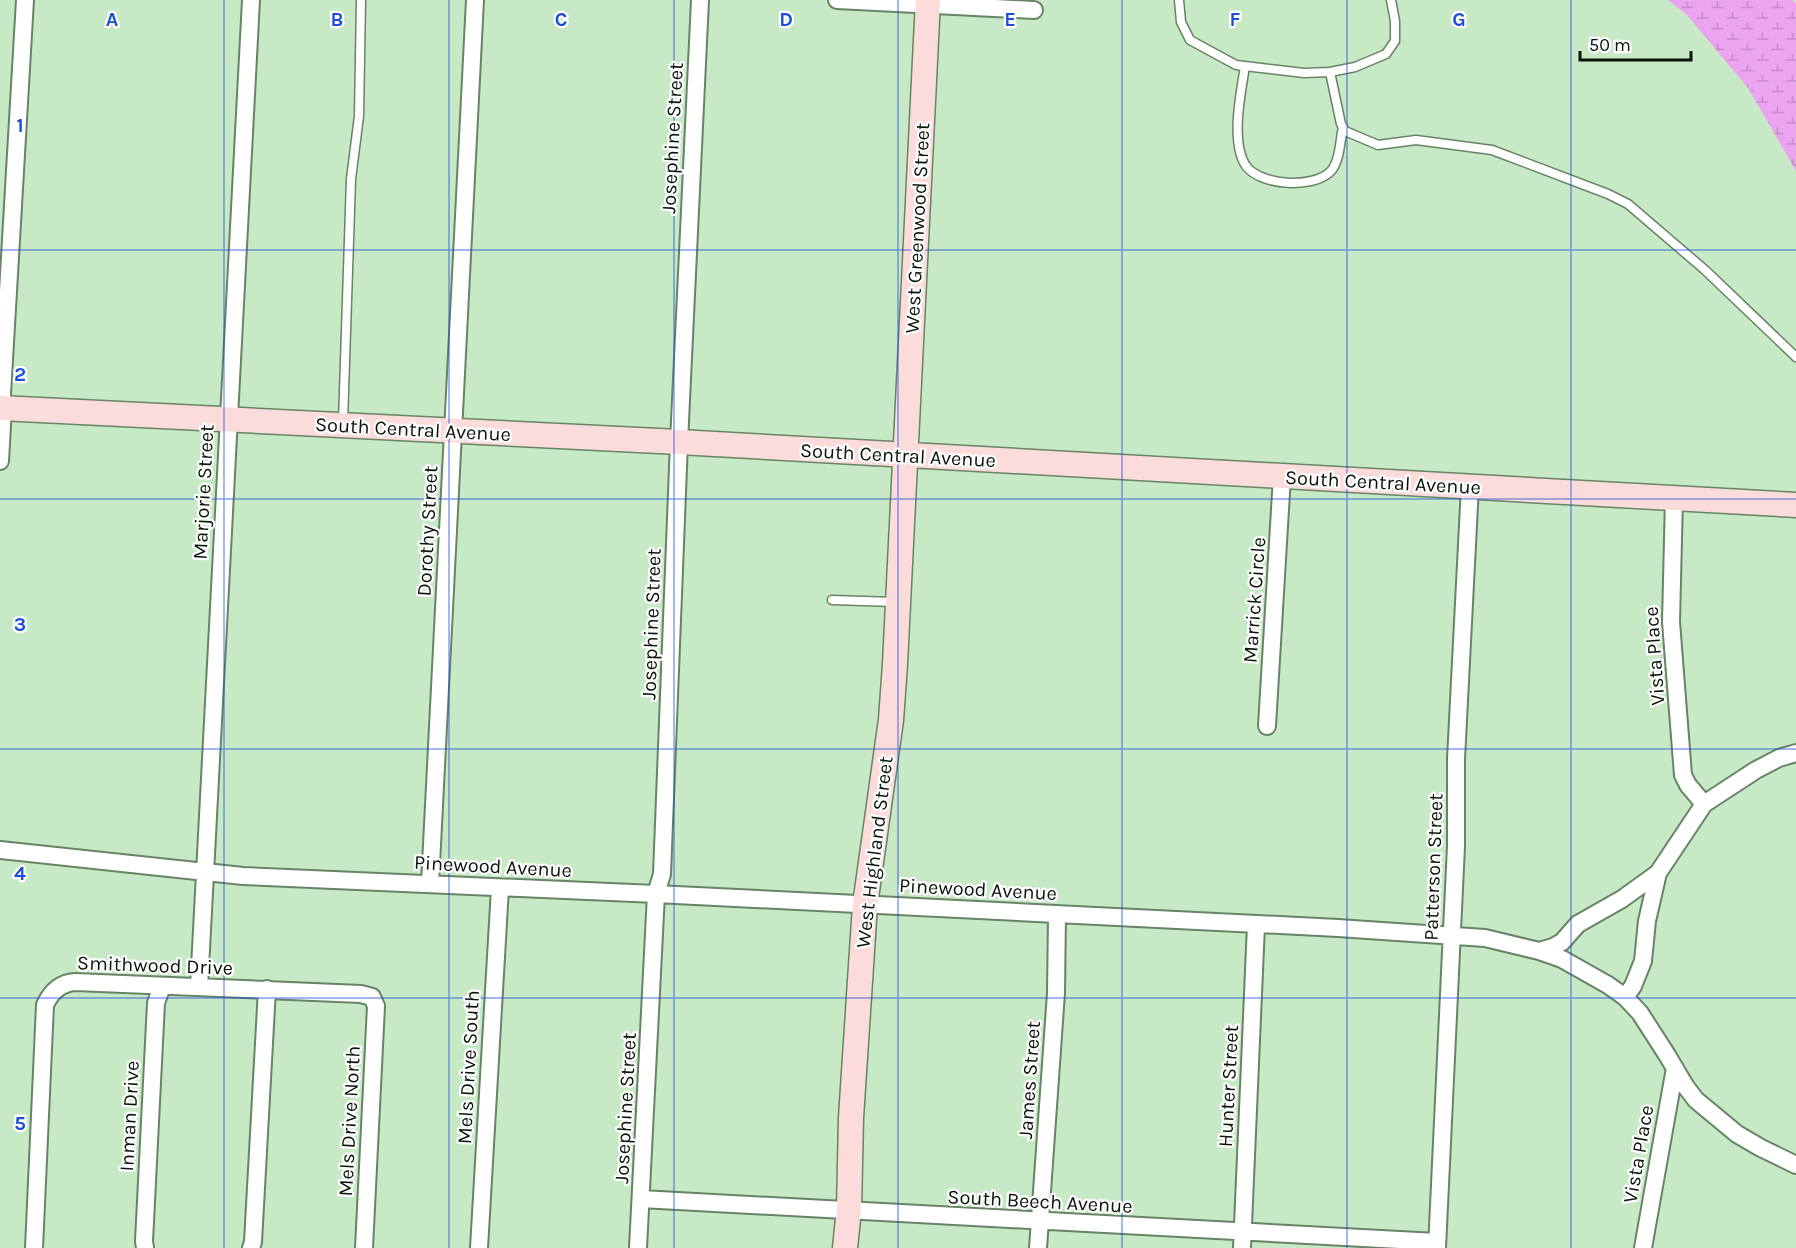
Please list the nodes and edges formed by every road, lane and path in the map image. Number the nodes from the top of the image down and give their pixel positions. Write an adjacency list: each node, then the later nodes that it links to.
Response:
1 (25, 0): 15 (street)
2 (251, 0): 16 (street, Marjorie Street)
3 (362, 0): 17 (lane)
4 (475, 0): 18 (street, Dorothy Street)
5 (700, 0): 19 (street, Josephine Street)
6 (837, 0): 9 (street)
7 (1179, 0): 11 (lane)
8 (1391, 0): 12 (lane)
9 (927, 2): 10 (street); 20 (street, West Greenwood Street)
10 (1034, 10)
11 (1245, 66): 12 (lane); 13 (lane)
12 (1330, 72): 13 (lane)
13 (1343, 127): 14 (lane)
14 (1796, 357)
15 (2, 408): 16 (street, South Central Avenue); 21 (street)
16 (227, 420): 17 (street, South Central Avenue); 32 (street, Marjorie Street)
17 (343, 426): 18 (street, South Central Avenue)
18 (453, 431): 19 (street, South Central Avenue); 34 (street, Dorothy Street)
19 (678, 442): 20 (street, South Central Avenue); 36 (street, Josephine Street)
20 (906, 455): 22 (street, South Central Avenue); 27 (street, West Highland Street)
21 (0, 461)
22 (1282, 476): 23 (street, South Central Avenue); 28 (street, Marrick Circle)
23 (1470, 486): 24 (street, South Central Avenue); 40 (street, Patterson Street)
24 (1674, 498): 25 (street, South Central Avenue); 30 (street, Vista Place)
25 (1796, 505)
26 (832, 600): 27 (lane)
27 (898, 602): 37 (street, West Highland Street)
28 (1267, 726)
29 (1796, 753): 30 (street)
30 (1704, 804): 33 (street)
31 (0, 850): 32 (street, Pinewood Avenue)
32 (205, 873): 34 (street, Pinewood Avenue); 43 (street, Marjorie Street)
33 (1658, 873): 41 (street); 46 (street)
34 (430, 884): 35 (street, Pinewood Avenue)
35 (500, 888): 36 (street, Pinewood Avenue); 58 (street, Mels Drive South)
36 (656, 894): 37 (street, Pinewood Avenue); 49 (street, Josephine Street)
37 (865, 905): 38 (street, Pinewood Avenue); 50 (street, West Highland Street)
38 (1057, 915): 39 (street, Pinewood Avenue); 51 (street, James Street)
39 (1256, 925): 40 (street, Pinewood Avenue); 52 (street, Hunter Street)
40 (1452, 934): 41 (street, Pinewood Avenue); 53 (street, Patterson Street)
41 (1539, 951): 46 (street, Pinewood Avenue)
42 (162, 986): 43 (street, Smithwood Drive); 54 (street, Smithwood Drive); 55 (street, Inman Drive)
43 (199, 987): 44 (street, Smithwood Drive)
44 (267, 989): 45 (street, Smithwood Drive); 56 (street)
45 (372, 997): 57 (street, Mels Drive North)
46 (1625, 997): 47 (street, Pinewood Avenue)
47 (1675, 1068): 48 (street, Pinewood Avenue); 62 (street, Vista Place)
48 (1796, 1165)
49 (641, 1199): 50 (street, South Beech Avenue); 59 (street, Josephine Street)
50 (849, 1209): 51 (street, South Beech Avenue); 60 (street, West Highland Street)
51 (1040, 1222): 52 (street, South Beech Avenue); 61 (street, James Street)
52 (1243, 1240): 53 (street, South Beech Avenue)
53 (1437, 1245)
54 (34, 1248)
55 (145, 1248)
56 (251, 1248)
57 (364, 1248)
58 (479, 1248)
59 (638, 1248)
60 (845, 1248)
61 (1038, 1248)
62 (1643, 1248)

